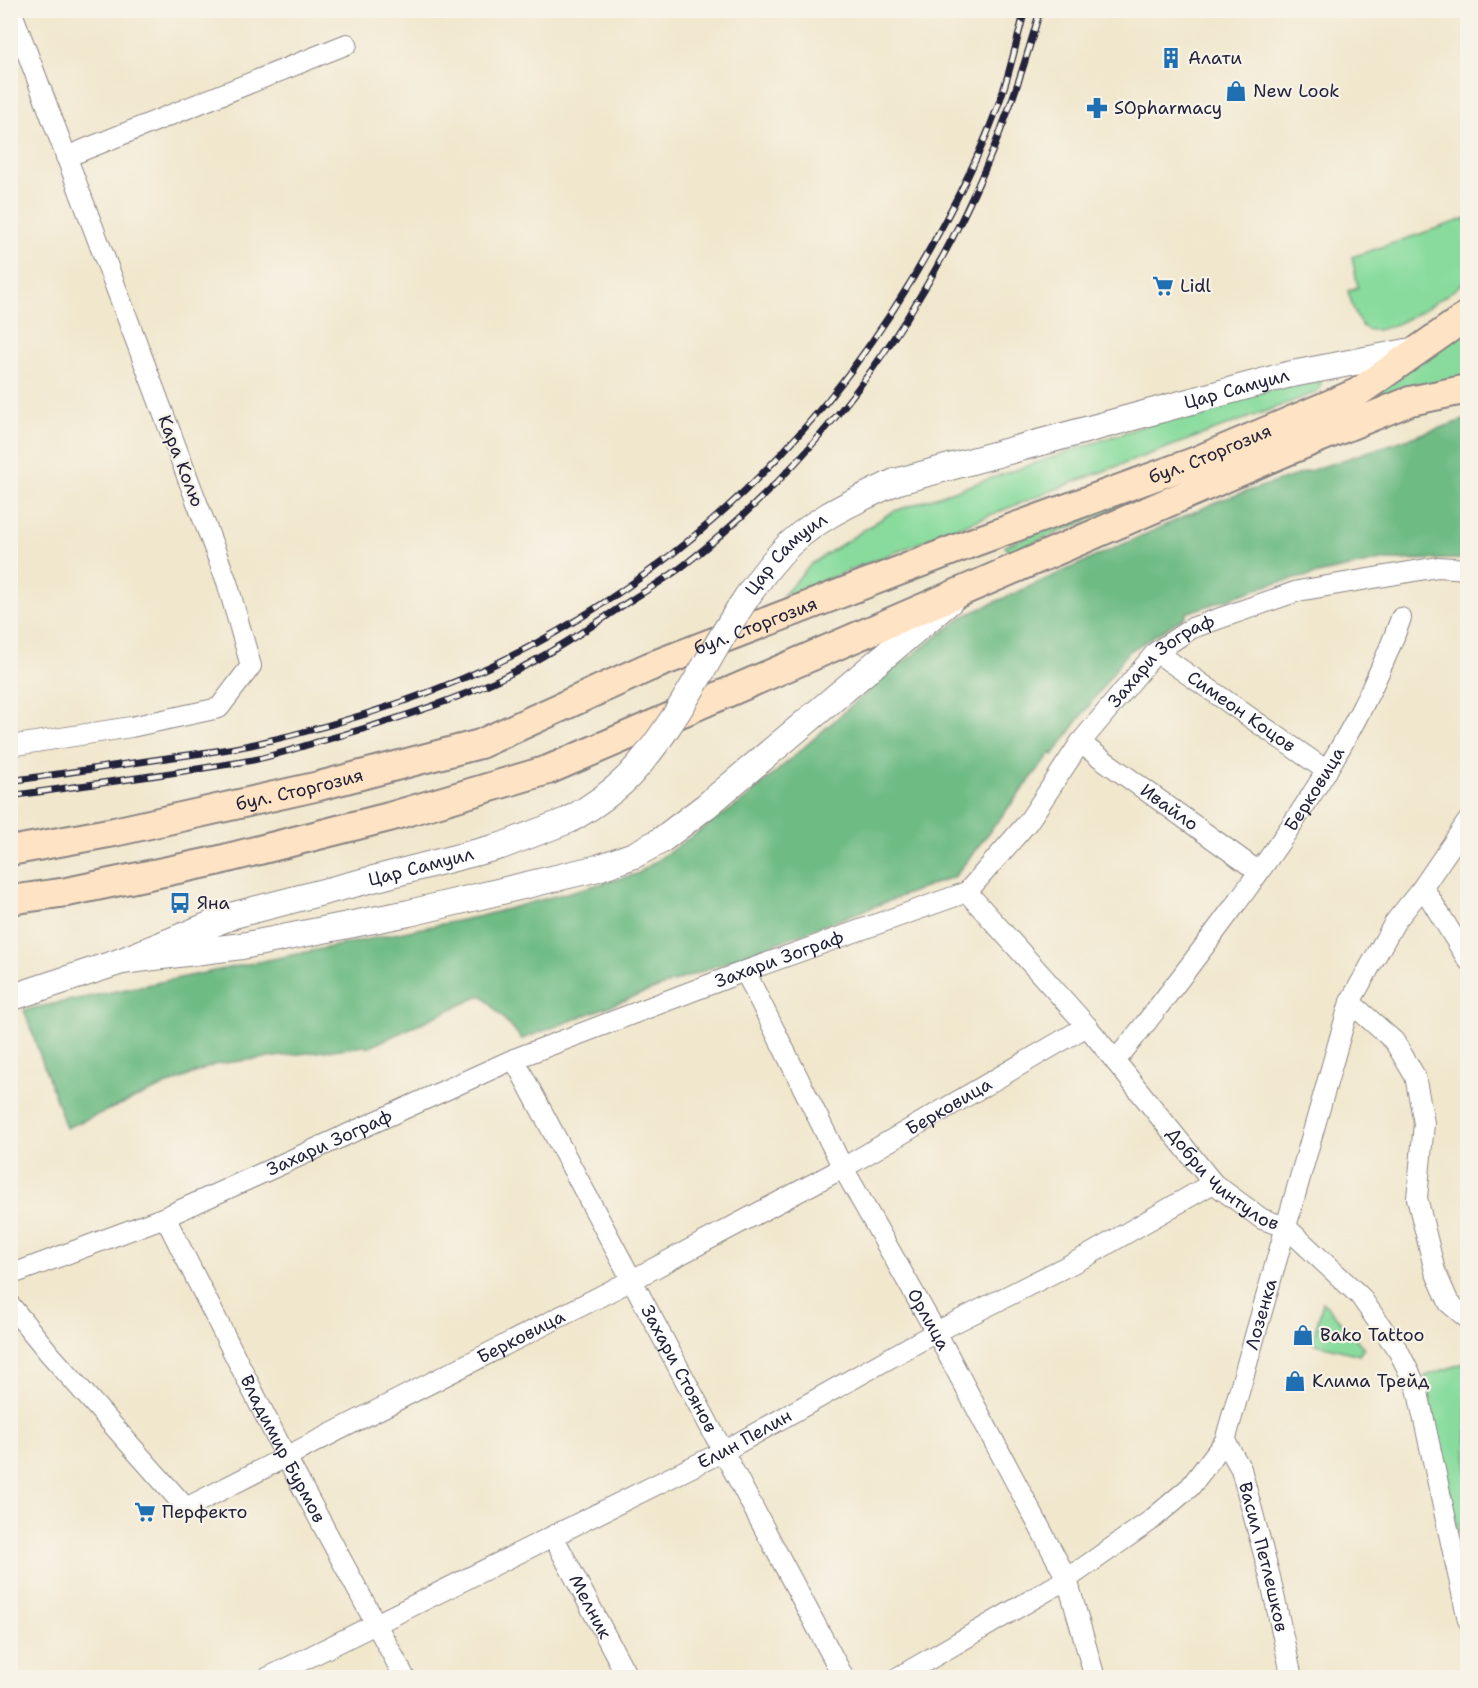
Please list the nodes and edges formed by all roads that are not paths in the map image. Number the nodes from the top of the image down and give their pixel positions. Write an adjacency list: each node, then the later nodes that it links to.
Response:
1 (11, 10): 3 (street, Кара Колю)
2 (347, 44): 3 (street)
3 (66, 157): 12 (street, Кара Колю)
4 (1467, 315): 5 (main road, бул. Сторгозия)
5 (1420, 349): 15 (main road, бул. Сторгозия); 21 (street, Цар Самуил, bridge)
6 (1467, 388): 8 (main road, бул. Сторгозия)
7 (1467, 569): 10 (street, Захари Зограф)
8 (965, 589): 19 (main road, бул. Сторгозия); 21 (street, Цар Самуил)
9 (1401, 618): 13 (street, Берковица)
10 (1156, 652): 11 (street, Захари Зограф); 13 (street, Симеон Коцов)
11 (1080, 743): 16 (street, Ивайло); 18 (street, Захари Зограф)
12 (10, 746)
13 (1327, 771): 16 (street, Берковица)
14 (1467, 821): 17 (street, Лозенка)
15 (10, 851)
16 (1259, 872): 27 (street, Берковица)
17 (1423, 887): 20 (street); 24 (street, Лозенка)
18 (967, 892): 22 (street, Захари Зограф); 25 (street, Добри Чинтулов)
19 (10, 900)
20 (1467, 960)
21 (122, 961): 23 (street, Цар Самуил)
22 (745, 971): 26 (street, Захари Зограф); 28 (street, Орлица)
23 (10, 998)
24 (1350, 1002): 31 (street, Лозенка); 35 (street)
25 (1087, 1026): 27 (street, Добри Чинтулов); 28 (street, Берковица)
26 (514, 1059): 30 (street, Захари Зограф); 33 (street, Захари Стоянов)
27 (1116, 1060): 29 (street, Добри Чинтулов)
28 (843, 1168): 33 (street, Берковица); 36 (street, Орлица)
29 (1213, 1183): 31 (street, Добри Чинтулов); 36 (street, Елин Пелин)
30 (165, 1217): 32 (street, Захари Зограф); 39 (street, Владимир Бурмов)
31 (1286, 1227): 37 (street, Лозенка); 42 (street, Добри Чинтулов)
32 (10, 1275)
33 (632, 1281): 38 (street, Захари Стоянов); 39 (street, Берковица)
34 (10, 1305): 39 (street, Берковица)
35 (1467, 1319)
36 (936, 1332): 38 (street, Елин Пелин); 41 (street, Орлица)
37 (1225, 1441): 41 (street, Лозенка); 50 (street, Васил Петлешков)
38 (724, 1451): 40 (street, Елин Пелин); 47 (street, Захари Стоянов)
39 (286, 1457): 43 (street, Владимир Бурмов)
40 (553, 1536): 43 (street, Елин Пелин); 46 (street, Мелник)
41 (1067, 1579): 48 (street, Лозенка); 49 (street, Орлица)
42 (1467, 1620)
43 (377, 1621): 44 (street, Елин Пелин); 45 (street, Владимир Бурмов)
44 (267, 1677)
45 (405, 1677)
46 (628, 1677)
47 (844, 1677)
48 (897, 1677)
49 (1095, 1677)
50 (1292, 1677)

